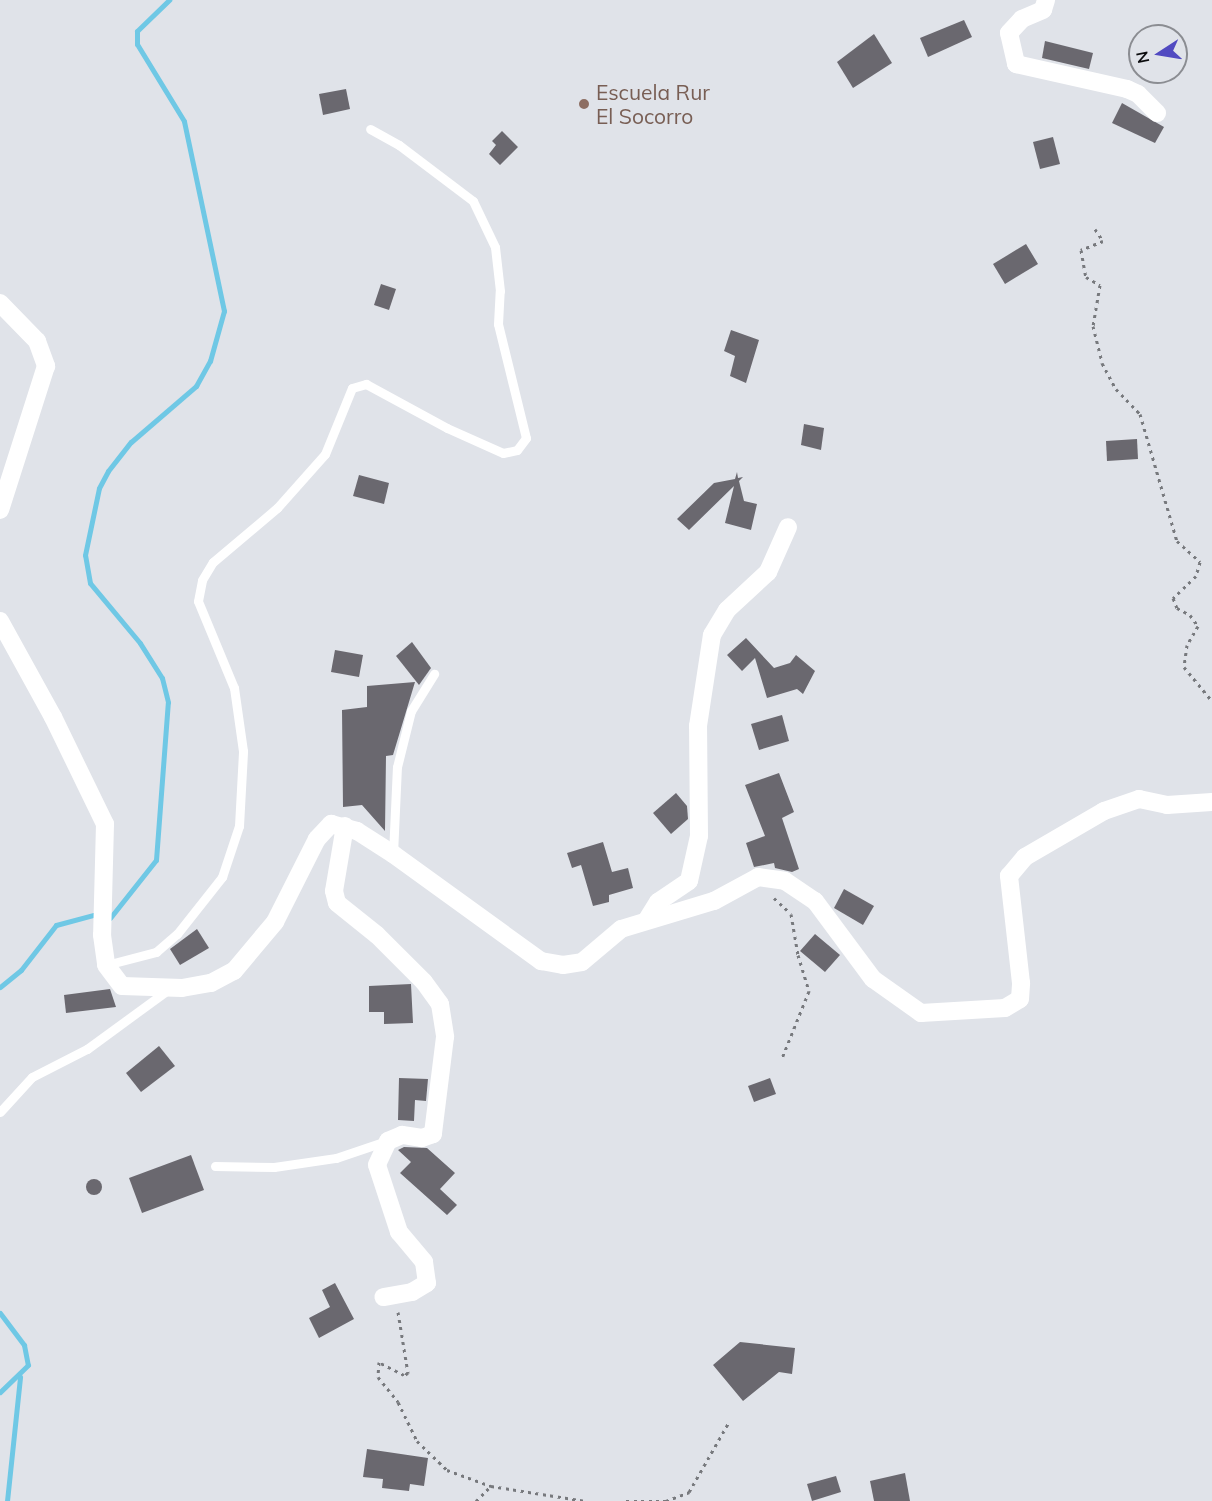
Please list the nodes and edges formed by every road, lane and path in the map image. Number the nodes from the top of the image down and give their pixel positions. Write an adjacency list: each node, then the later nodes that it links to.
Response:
1 (1046, 0): 2 (street)
2 (1156, 113)
3 (370, 129): 16 (lane)
4 (1095, 229): 10 (path)
5 (0, 303): 6 (street)
6 (0, 510)
7 (788, 527): 15 (street)
8 (0, 621): 16 (street)
9 (434, 674): 13 (lane)
10 (1212, 701)
11 (1212, 802): 14 (street)
12 (345, 826): 13 (street); 17 (street); 20 (street)
13 (393, 854): 15 (street)
14 (758, 877): 15 (street); 18 (path)
15 (648, 918)
16 (106, 965): 17 (street)
17 (172, 987): 19 (lane)
18 (782, 1058)
19 (0, 1112)
20 (388, 1141): 21 (lane); 22 (street)
21 (215, 1166)
22 (412, 1292): 23 (street); 25 (path)
23 (382, 1297)
24 (729, 1422): 28 (path)
25 (491, 1486): 26 (path); 27 (path)
26 (477, 1501)
27 (586, 1501)
28 (626, 1501)

